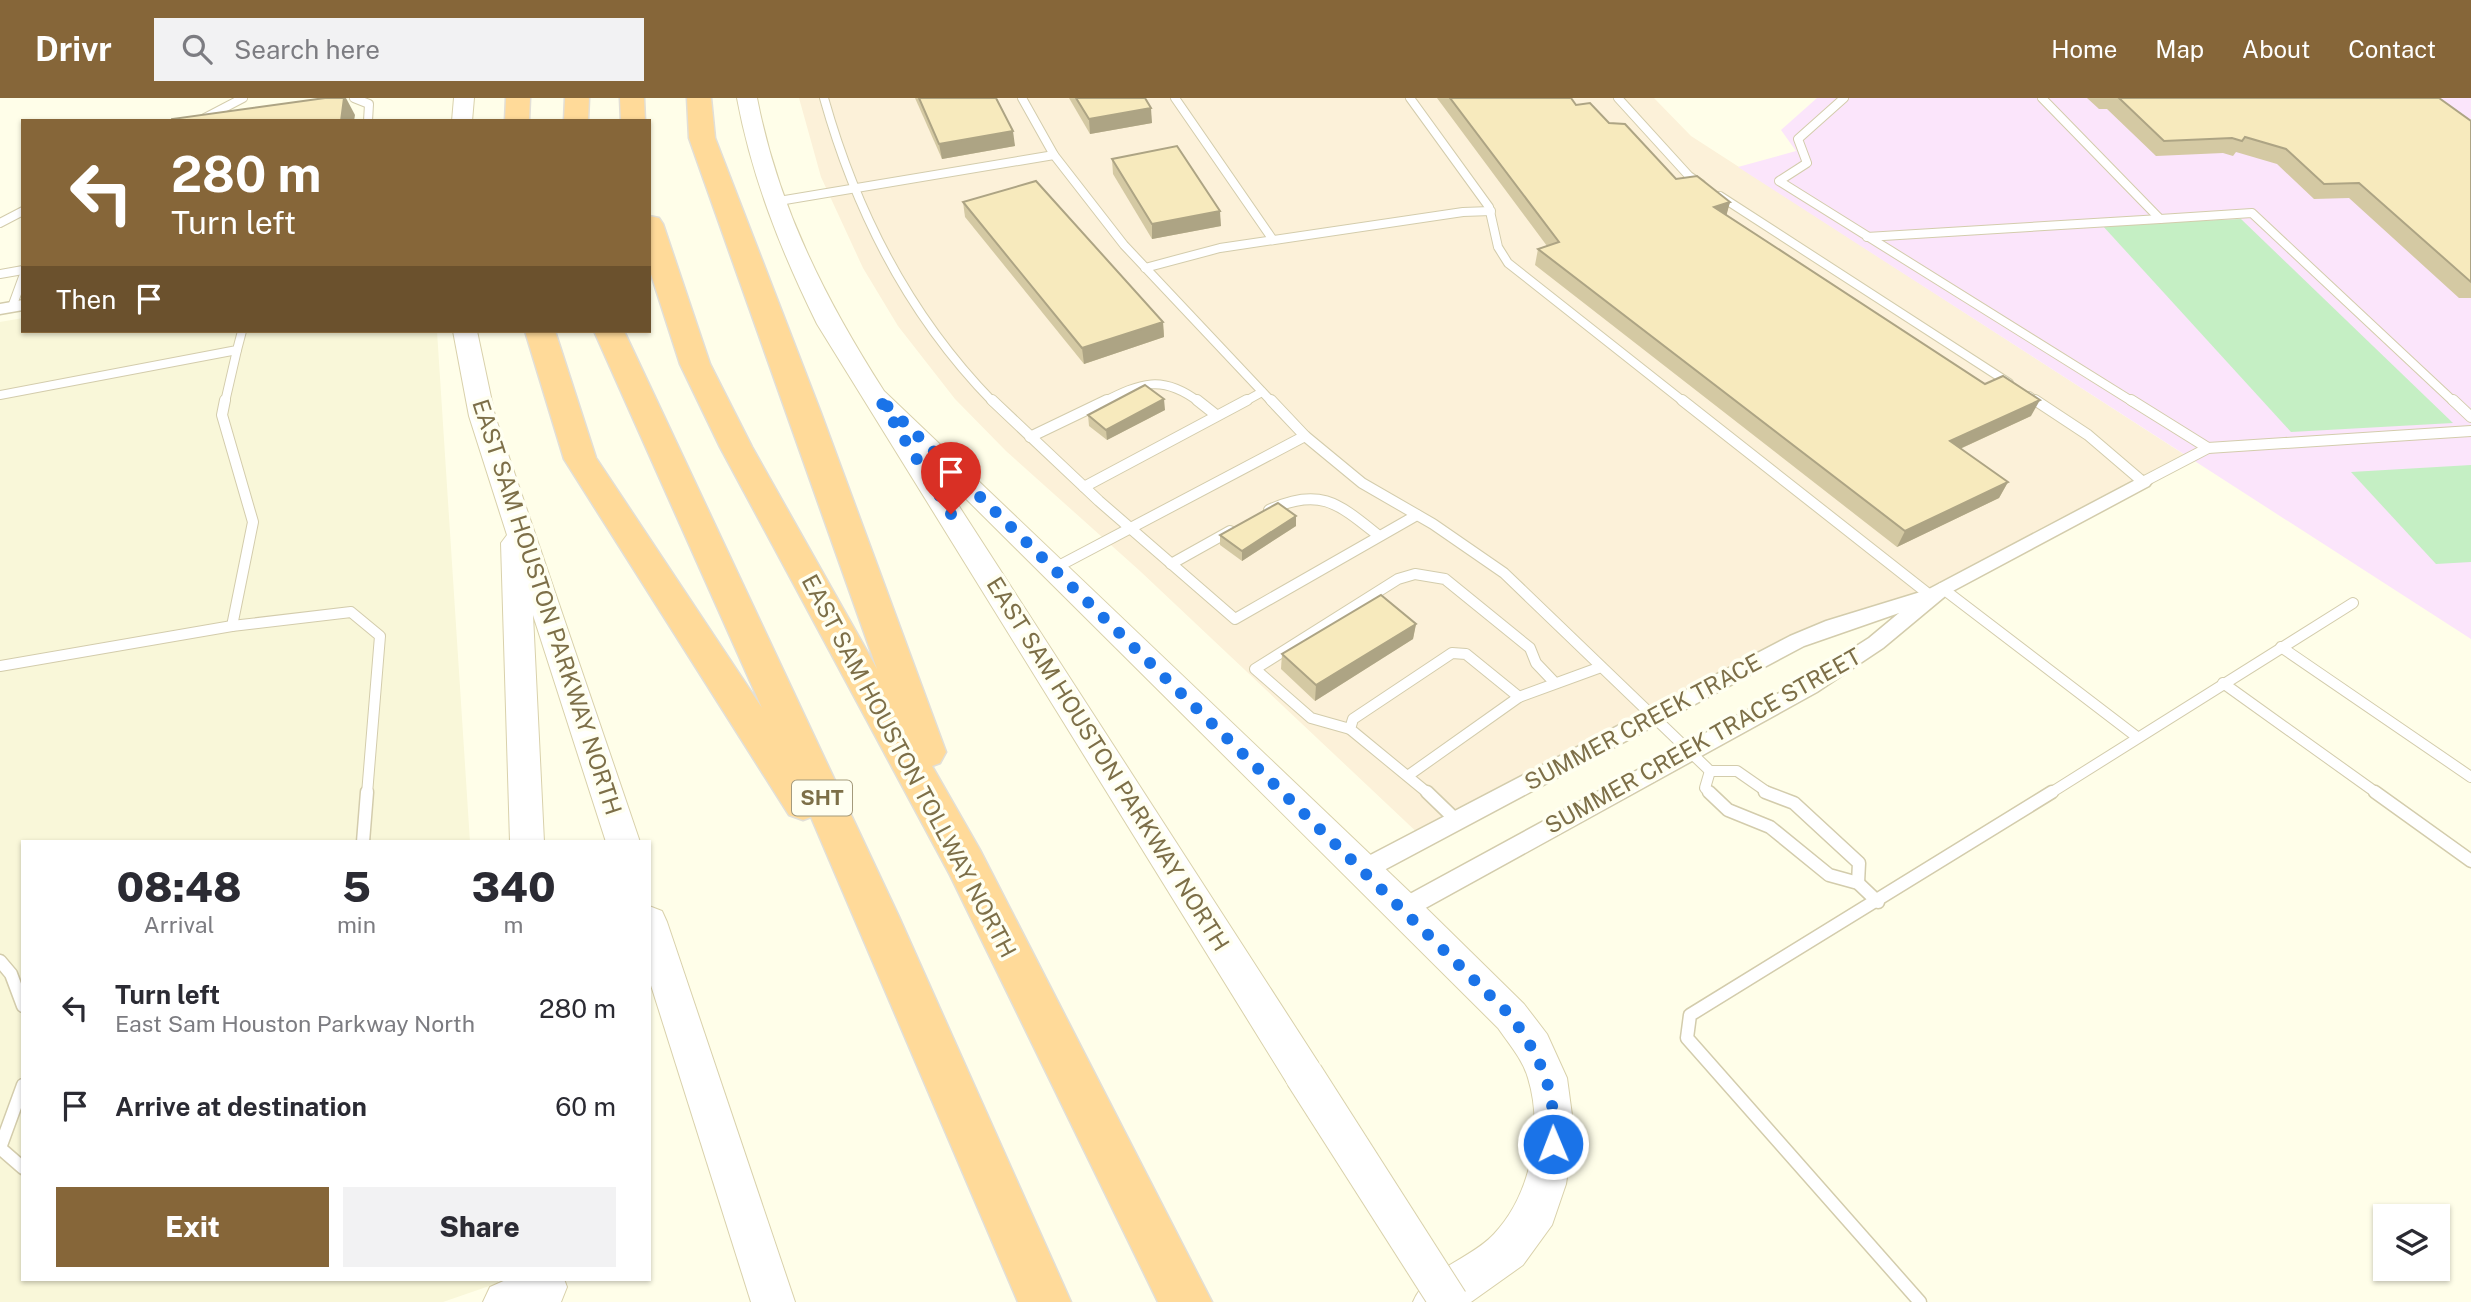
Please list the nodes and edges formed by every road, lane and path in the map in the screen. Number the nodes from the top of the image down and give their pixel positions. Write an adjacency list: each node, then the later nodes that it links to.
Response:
1 (243, 98): 17 (lane)
2 (464, 98): 20 (main road)
3 (518, 98): 21 (highway)
4 (577, 98): 22 (highway)
5 (632, 98): 23 (highway)
6 (699, 98): 84 (highway)
7 (747, 98): 26 (main road, EAST SAM HOUSTON PARKWAY NORTH)
8 (824, 98): 25 (lane)
9 (1022, 98): 24 (lane)
10 (1175, 98): 33 (lane)
11 (1410, 98): 27 (lane)
12 (1618, 98): 53 (lane)
13 (1844, 98): 32 (lane)
14 (2042, 98): 29 (lane)
15 (359, 99): 19 (lane)
16 (228, 116): 18 (lane)
17 (204, 119)
18 (211, 119)
19 (368, 119)
20 (462, 119)
21 (517, 119)
22 (576, 119)
23 (633, 119)
24 (1054, 155): 25 (lane); 34 (lane)
25 (853, 188): 26 (lane); 51 (lane)
26 (773, 202): 46 (main road, EAST SAM HOUSTON PARKWAY NORTH)
27 (1490, 211): 33 (lane); 63 (lane)
28 (21, 212): 30 (lane)
29 (2160, 219): 32 (lane); 48 (lane)
30 (0, 223)
31 (651, 230): 84 (highway, EAST SAM HOUSTON TOLLWAY NORTH)
32 (1867, 237): 52 (lane)
33 (1273, 240): 34 (lane)
34 (1145, 268): 44 (lane)
35 (21, 270): 36 (lane)
36 (0, 274)
37 (21, 282): 38 (lane)
38 (12, 307)
39 (241, 333): 43 (lane)
40 (465, 333): 55 (main road, EAST SAM HOUSTON PARKWAY NORTH)
41 (541, 333): 89 (highway)
42 (610, 333): 89 (highway, SHT)
43 (237, 350): 45 (lane); 65 (lane)
44 (1262, 391): 47 (lane); 50 (lane)
45 (0, 395)
46 (878, 397): 62 (main road); 101 (main road, EAST SAM HOUSTON PARKWAY NORTH, bridge)
47 (1216, 415): 51 (lane); 54 (lane)
48 (2471, 417)
49 (2471, 431): 52 (lane)
50 (1305, 436): 57 (lane); 59 (lane)
51 (1030, 437): 54 (lane)
52 (2208, 448): 53 (lane)
53 (2143, 482): 63 (street, SUMMER CREEK TRACE STREET)
54 (1084, 487): 59 (lane)
55 (513, 503): 81 (main road); 82 (main road, EAST SAM HOUSTON PARKWAY NORTH)
56 (1264, 512): 60 (lane)
57 (1416, 515): 60 (lane); 68 (lane)
58 (1241, 525): 61 (lane)
59 (1129, 528): 61 (lane); 62 (lane)
60 (1379, 536): 61 (lane)
61 (1171, 564)
62 (1053, 569): 85 (main road)
63 (1937, 592): 72 (street, SUMMER CREEK TRACE); 74 (lane); 75 (street, SUMMER CREEK TRACE STREET)
64 (2353, 603): 66 (lane)
65 (232, 626): 67 (lane); 80 (lane)
66 (2281, 647): 70 (lane); 78 (lane)
67 (0, 667)
68 (1601, 667): 69 (lane); 72 (lane)
69 (1555, 683): 71 (lane); 73 (lane)
70 (2224, 683): 74 (lane); 83 (lane)
71 (1519, 697): 73 (lane); 77 (lane)
72 (1652, 716): 75 (lane); 79 (street, SUMMER CREEK TRACE)
73 (1350, 729): 77 (lane)
74 (2137, 737): 87 (lane)
75 (1687, 751): 76 (lane); 88 (street, SUMMER CREEK TRACE STREET)
76 (1710, 771): 86 (lane); 86 (lane)
77 (1409, 775): 79 (lane)
78 (2471, 777)
79 (1456, 821): 85 (street, SUMMER CREEK TRACE)
80 (363, 840)
81 (527, 840)
82 (622, 840)
83 (2471, 861)
84 (965, 863): 99 (highway, EAST SAM HOUSTON TOLLWAY NORTH)
85 (1363, 870): 88 (main road)
86 (1858, 883): 87 (lane)
87 (1878, 902): 102 (lane)
88 (1404, 909): 100 (main road)
89 (877, 917): 95 (highway, SHT)
90 (651, 928): 98 (main road)
91 (0, 961): 92 (lane)
92 (21, 1001)
93 (21, 1090): 94 (lane)
94 (21, 1166)
95 (1037, 1285)
96 (546, 1290): 97 (main road)
97 (506, 1302)
98 (773, 1302)
99 (1186, 1302)
100 (1434, 1302)
101 (1449, 1302)
102 (1920, 1302)

